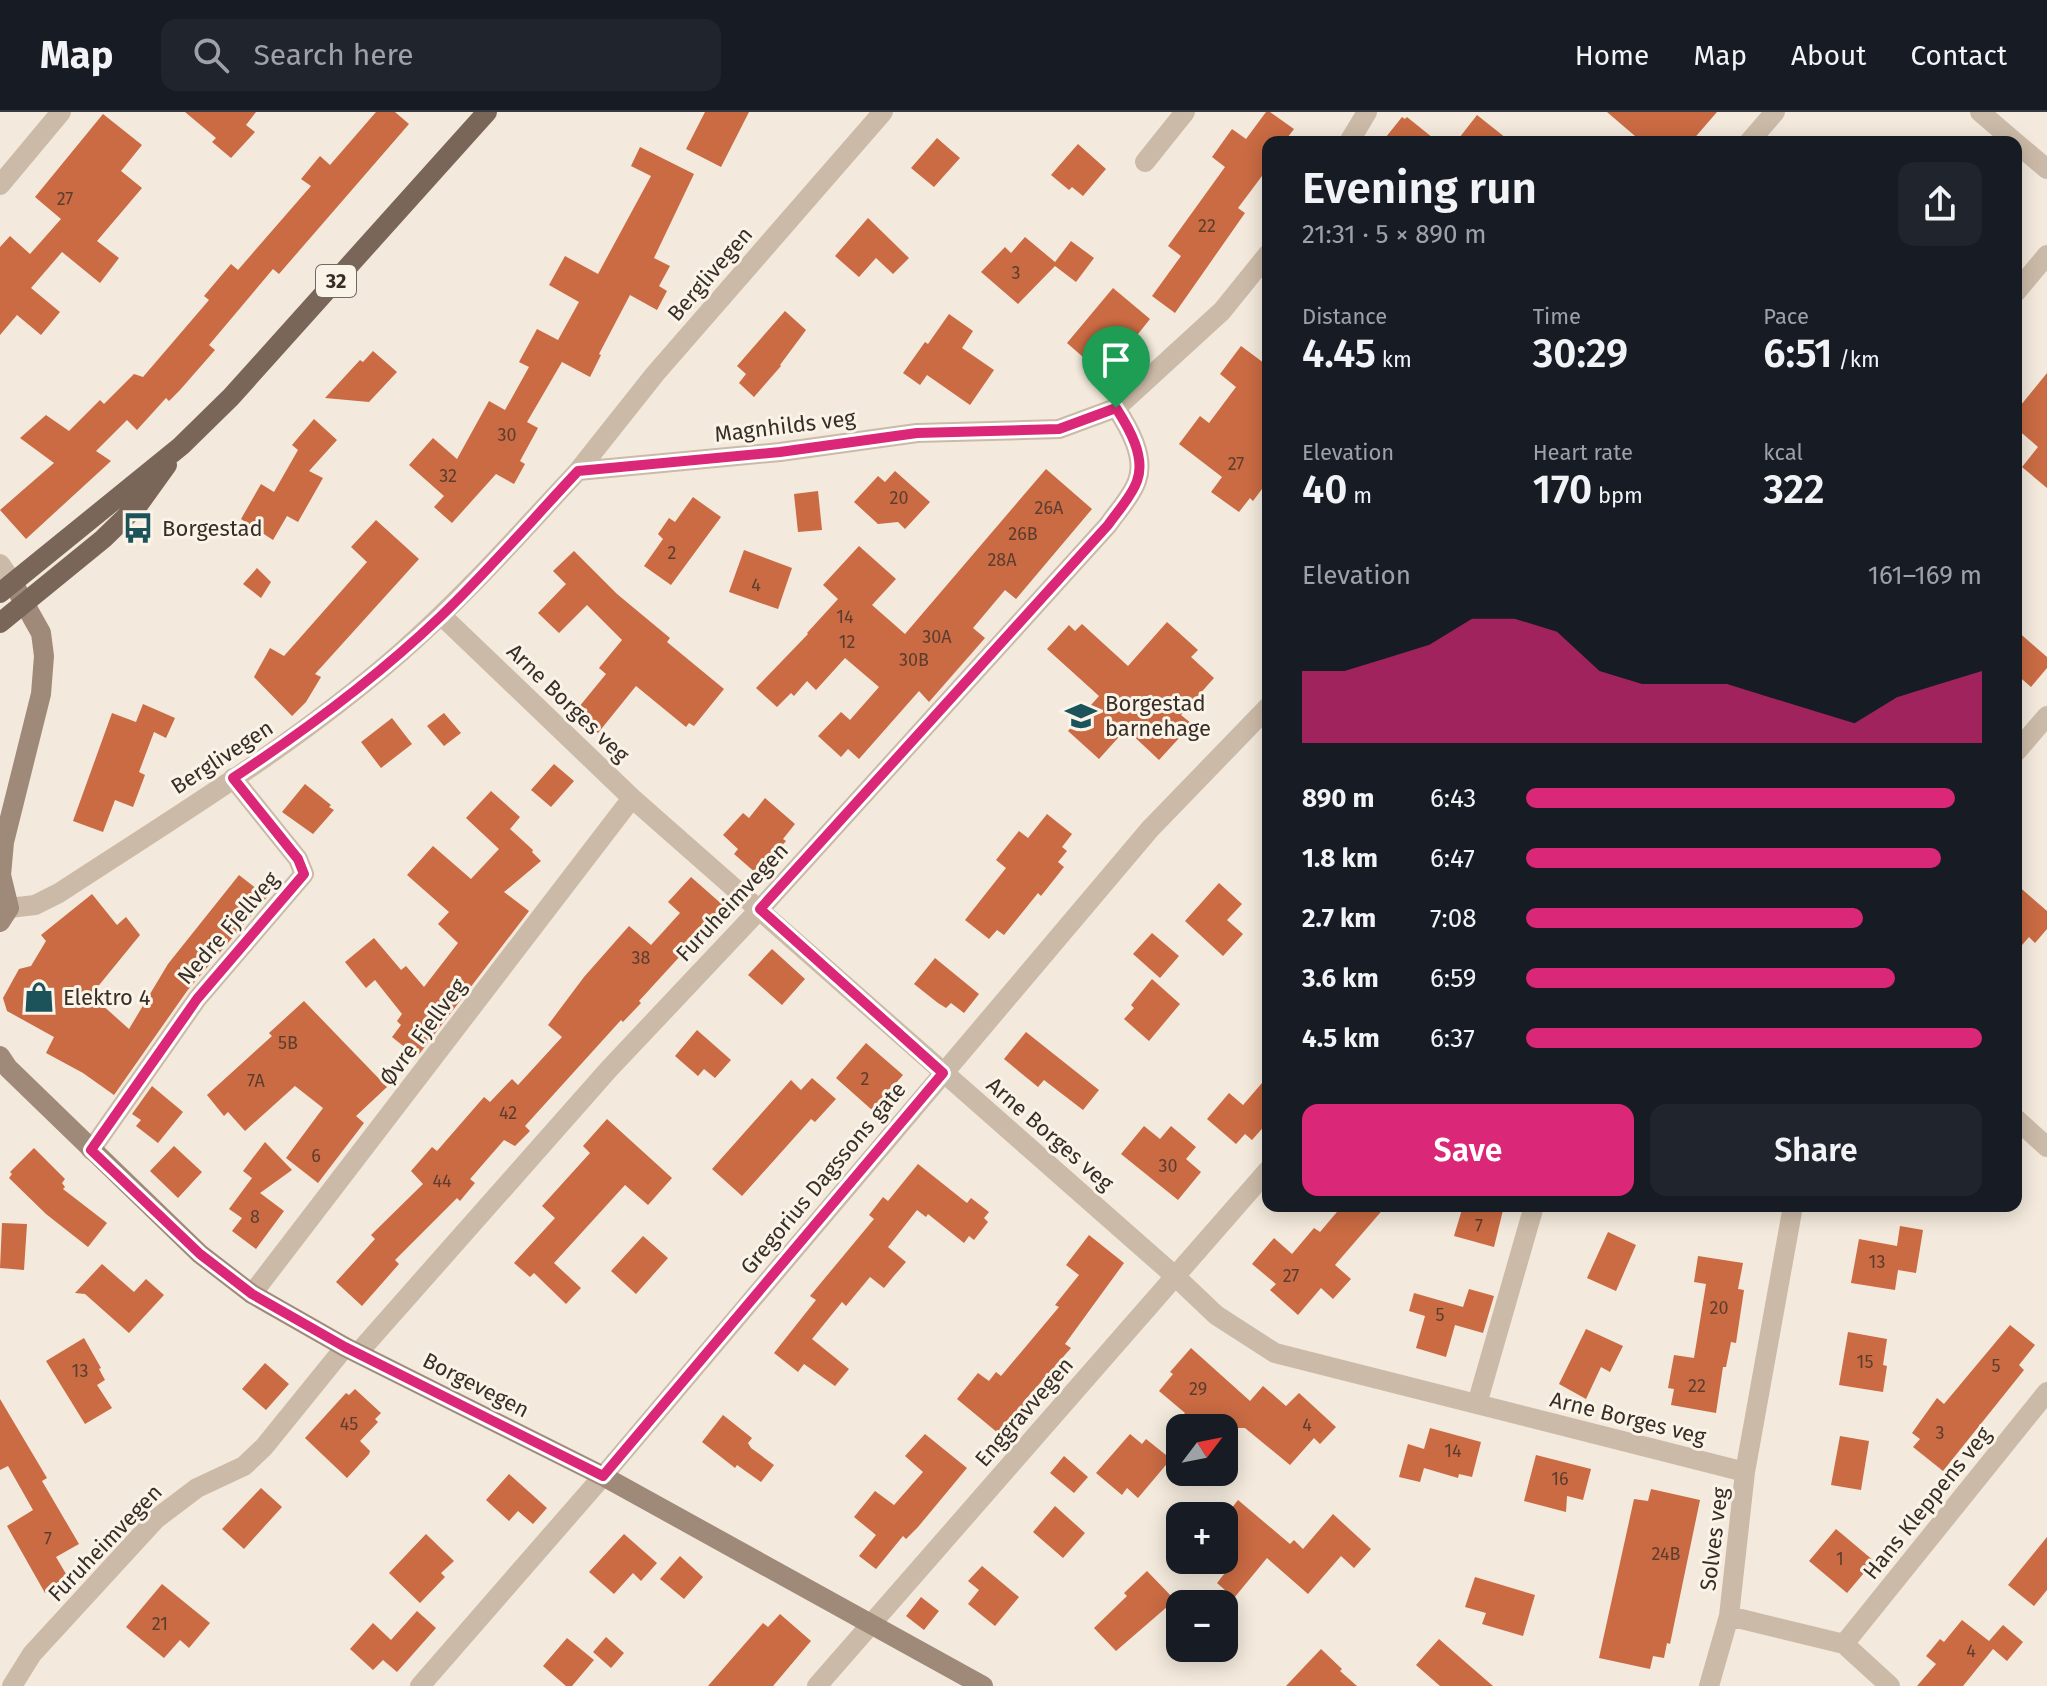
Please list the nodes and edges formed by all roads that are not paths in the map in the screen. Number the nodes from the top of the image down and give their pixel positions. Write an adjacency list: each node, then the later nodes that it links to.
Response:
1 (61, 112): 14 (street)
2 (487, 112): 19 (main road, 32)
3 (883, 112): 20 (street, Berglivegen)
4 (1185, 112): 12 (street)
5 (1367, 112): 8 (street)
6 (1775, 112): 9 (street)
7 (1980, 112): 10 (street)
8 (1353, 136)
9 (1754, 136)
10 (2009, 136)
11 (2022, 147): 13 (street)
12 (1145, 162)
13 (2047, 169)
14 (0, 185)
15 (2047, 255): 17 (street)
16 (1262, 261): 18 (street)
17 (2022, 285)
18 (1116, 408): 20 (street, Magnhilds veg); 31 (street, Furuheimvegen)
19 (181, 446): 22 (main road, 32); 23 (main road, 32)
20 (578, 471): 24 (street)
21 (0, 564): 22 (street)
22 (6, 588): 23 (street)
23 (27, 604): 25 (main road, 32); 32 (street)
24 (442, 616): 29 (street, Berglivegen); 30 (street, Arne Borges veg)
25 (0, 623)
26 (1262, 713): 34 (street, Gregorius Dagssons gate)
27 (2047, 716): 28 (street)
28 (2022, 745)
29 (233, 778): 32 (street, Berglivegen); 37 (street, Nedre Fjellveg)
30 (632, 798): 31 (street, Arne Borges veg); 42 (street, Øvre Fjellveg)
31 (760, 909): 34 (street, Arne Borges veg); 43 (street, Furuheimvegen)
32 (5, 915)
33 (0, 1056): 37 (street, Borgevegen)
34 (943, 1073): 41 (street, Arne Borges veg); 47 (street, Gregorius Dagssons gate)
35 (2022, 1124): 36 (street)
36 (2047, 1147)
37 (91, 1150): 42 (street, Borgevegen)
38 (1262, 1177): 41 (street, Enggravvegen)
39 (1532, 1212): 45 (street)
40 (1792, 1212): 46 (street, Solves veg)
41 (1176, 1277): 45 (street, Arne Borges veg); 49 (street, Enggravvegen)
42 (252, 1294): 43 (street, Borgevegen)
43 (352, 1350): 47 (street, Borgevegen); 52 (street, Furuheimvegen)
44 (2047, 1392): 50 (street, Hans Kleppens veg)
45 (1477, 1404): 46 (street, Arne Borges veg)
46 (1745, 1472): 48 (street, Solves veg)
47 (603, 1476): 49 (street, Borgevegen); 53 (street, Gregorius Dagssons gate)
48 (1729, 1616): 50 (street); 56 (street, Solves veg)
49 (871, 1624): 54 (street, Enggravvegen); 55 (street, Borgevegen)
50 (1844, 1644): 57 (street)
51 (0, 1675): 52 (street)
52 (10, 1686)
53 (420, 1686)
54 (817, 1686)
55 (983, 1686)
56 (1709, 1686)
57 (1890, 1686)

